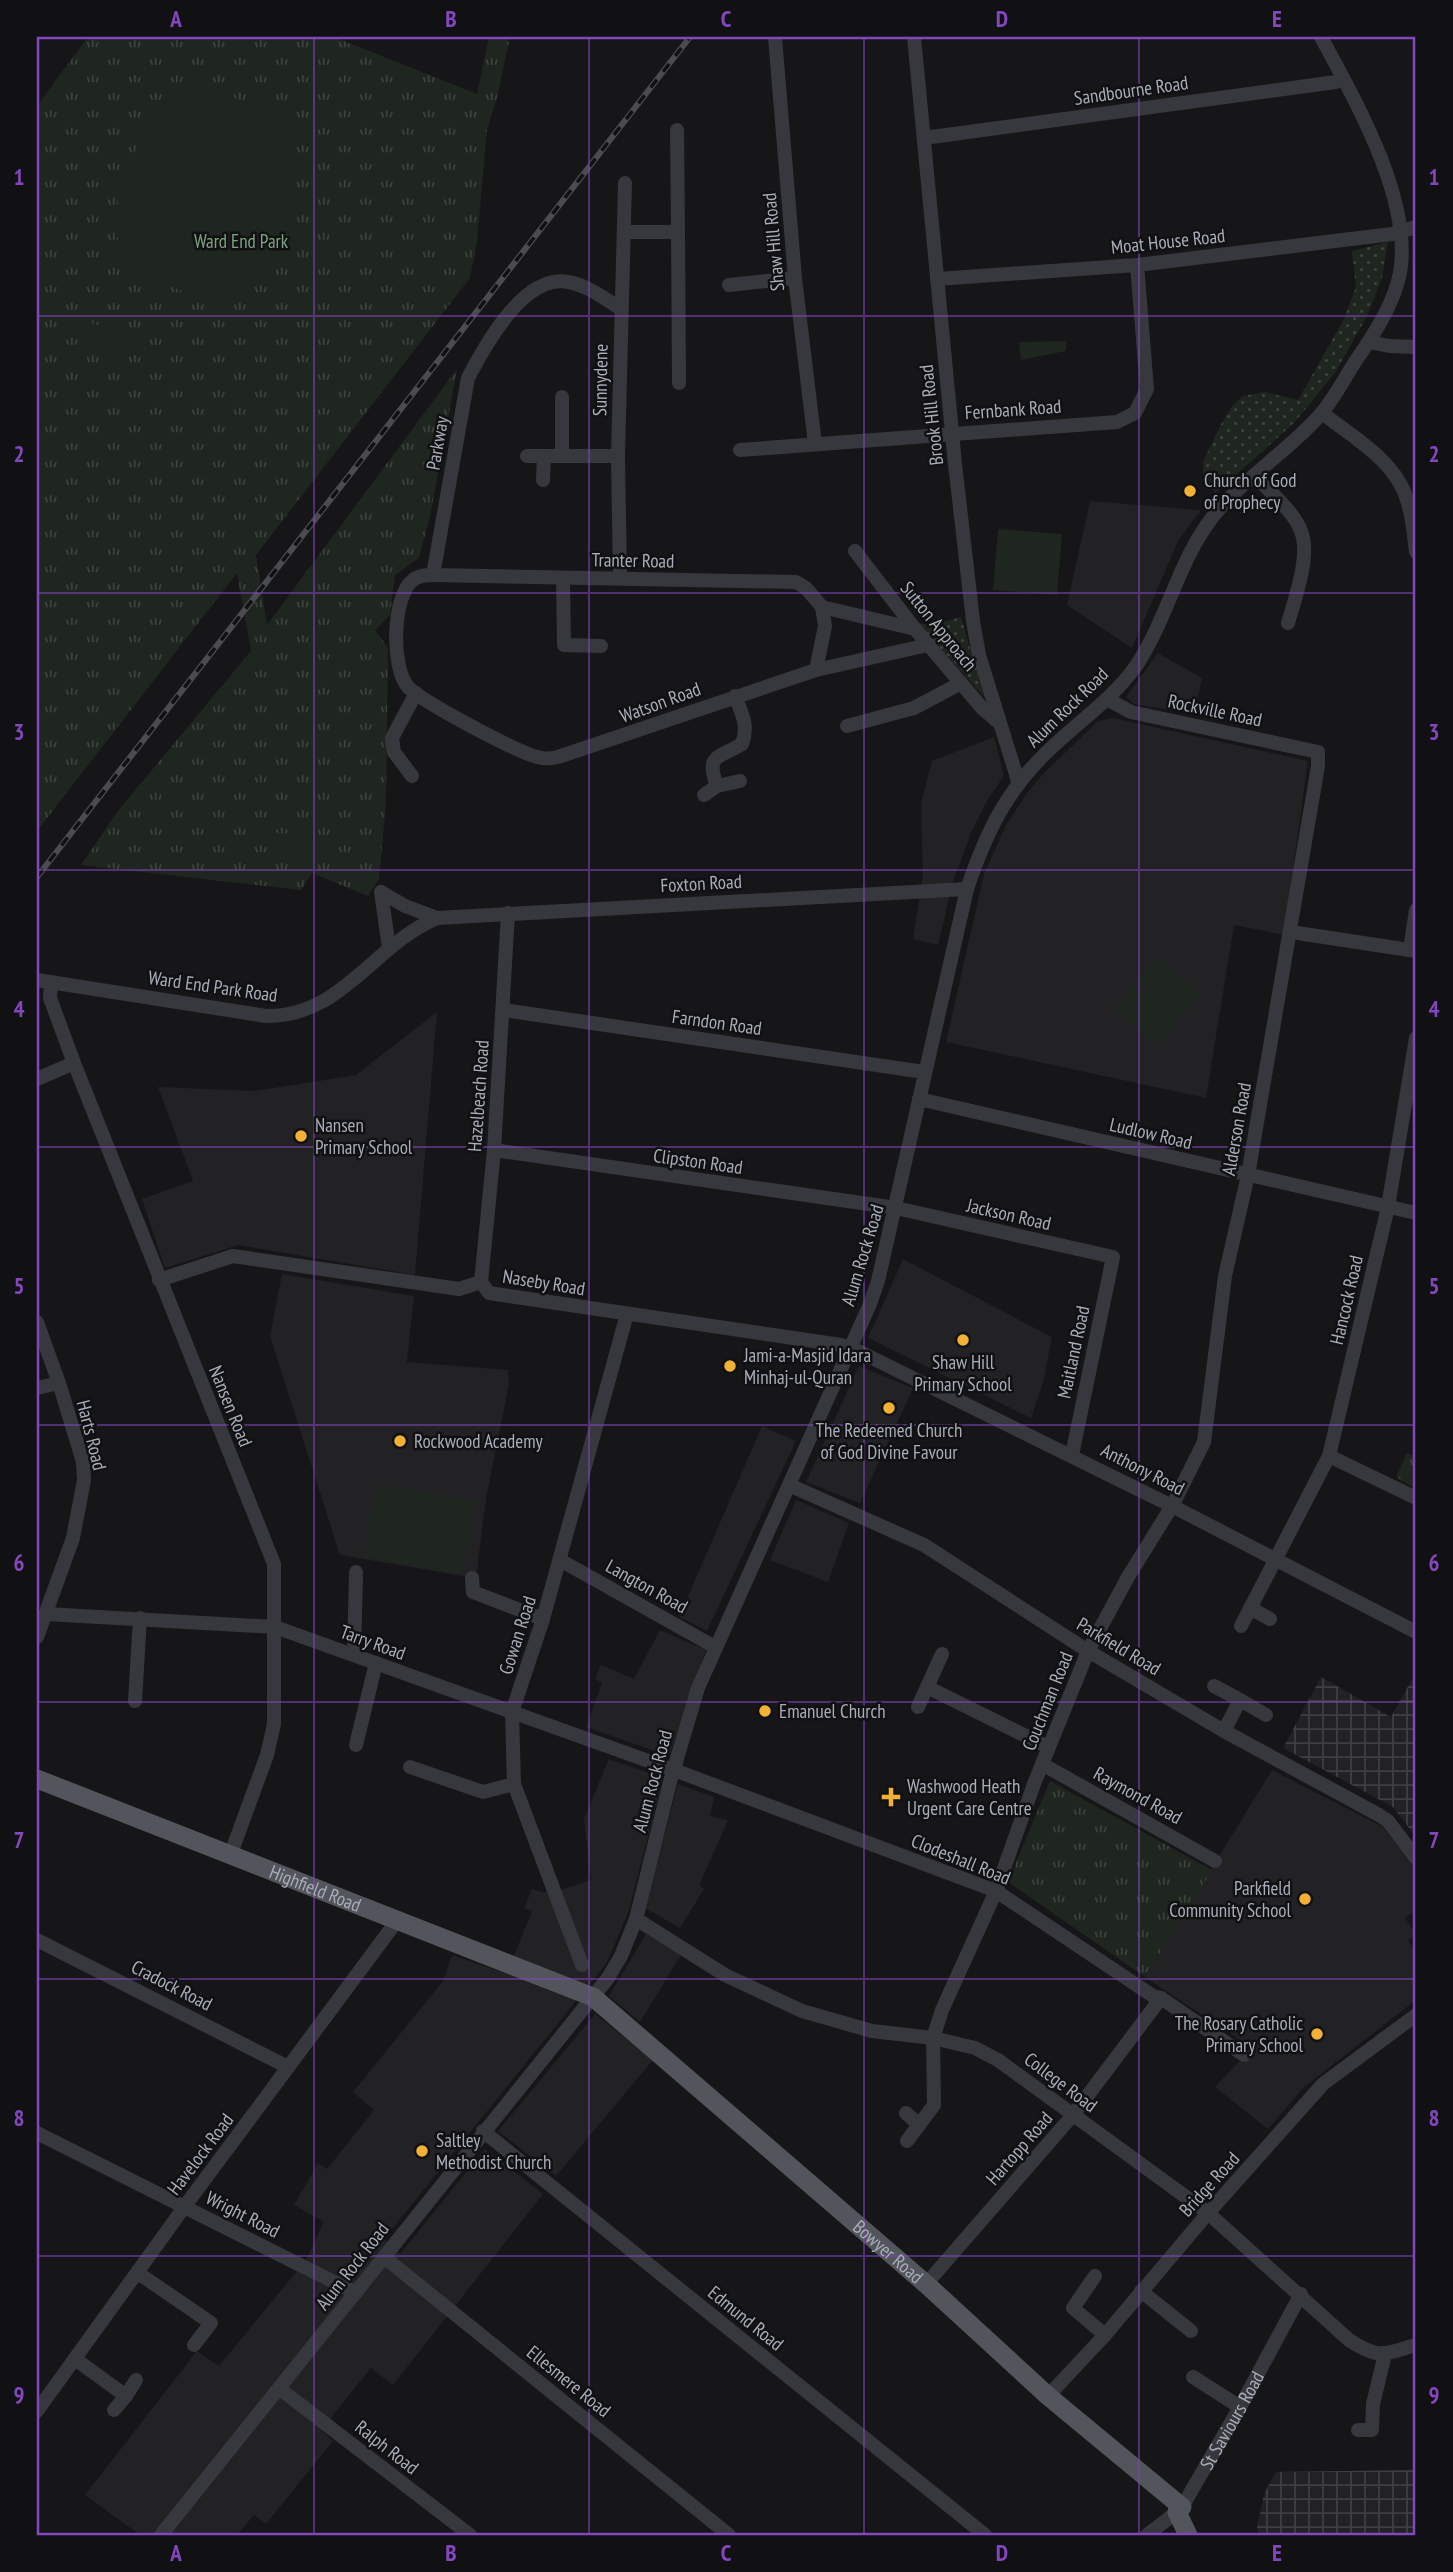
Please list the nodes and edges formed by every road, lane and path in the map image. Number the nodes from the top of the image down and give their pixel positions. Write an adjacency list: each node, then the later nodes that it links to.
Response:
1 (775, 37): 13 (street, Shaw Hill Road)
2 (914, 37): 6 (street, Brook Hill Road)
3 (1321, 37): 4 (street, Alum Rock Road)
4 (1343, 78): 6 (street, Sandbourne Road); 11 (street, Alum Rock Road)
5 (677, 130): 10 (street)
6 (924, 138): 14 (street, Brook Hill Road)
7 (625, 183): 9 (street, Sunnydene)
8 (1416, 227): 11 (street, Moat House Road)
9 (624, 232): 10 (street); 16 (street, Sunnydene)
10 (678, 232): 19 (street)
11 (1402, 233): 12 (street, Moat House Road); 17 (street, Alum Rock Road)
12 (1137, 265): 14 (street, Moat House Road); 22 (street, Fernbank Road)
13 (795, 278): 15 (street); 23 (street, Shaw Hill Road)
14 (937, 279): 22 (street, Brook Hill Road)
15 (729, 285)
16 (621, 309): 28 (street, Sunnydene); 33 (street, Parkway)
17 (1369, 342): 18 (street); 21 (street, Alum Rock Road)
18 (1416, 347)
19 (679, 383)
20 (562, 397): 27 (street)
21 (1322, 413): 29 (street, Alum Rock Road); 32 (street)
22 (953, 433): 23 (street, Fernbank Road); 46 (street, Brook Hill Road)
23 (815, 444): 24 (street, Fernbank Road)
24 (740, 450)
25 (527, 456): 26 (street)
26 (544, 456): 27 (street); 30 (street)
27 (562, 456): 28 (street)
28 (618, 456): 34 (street, Sunnydene)
29 (1255, 475): 37 (street); 45 (street, Alum Rock Road)
30 (543, 480)
31 (855, 551): 38 (street, Sutton Approach)
32 (1416, 552)
33 (433, 575): 35 (street, Tranter Road); 43 (street)
34 (620, 578): 35 (street, Tranter Road); 36 (street, Tranter Road)
35 (563, 579): 40 (street)
36 (822, 607): 38 (street); 41 (street)
37 (1288, 623)
38 (915, 629): 39 (street, Sutton Approach)
39 (928, 645): 41 (street, Watson Road); 42 (street, Sutton Approach)
40 (601, 646)
41 (816, 670): 44 (street, Watson Road)
42 (961, 683): 46 (street, Sutton Approach); 47 (street)
43 (416, 693): 44 (street, Watson Road); 49 (street)
44 (735, 696): 52 (street)
45 (1107, 699): 48 (street, Rockville Road); 51 (street, Alum Rock Road)
46 (998, 721): 51 (street, Brook Hill Road)
47 (846, 726)
48 (1318, 752): 58 (street, Alderson Road)
49 (412, 775)
50 (740, 781): 52 (street)
51 (1019, 784): 54 (street, Alum Rock Road)
52 (717, 786): 53 (street)
53 (704, 795)
54 (967, 889): 56 (street, Foxton Road); 65 (street, Alum Rock Road)
55 (1416, 910): 60 (street)
56 (508, 912): 57 (street, Foxton Road); 62 (street, Hazelbeach Road)
57 (437, 918): 59 (street, Ward End Park Road); 59 (street)
58 (1291, 932): 60 (street); 69 (street, Alderson Road)
59 (389, 948): 61 (street, Ward End Park Road)
60 (1413, 951)
61 (44, 981): 64 (street, Nansen Road)
62 (504, 1010): 65 (street, Farndon Road); 68 (street, Hazelbeach Road)
63 (1416, 1038): 70 (street, Hancock Road)
64 (74, 1063): 66 (street); 74 (street, Nansen Road)
65 (924, 1072): 67 (street, Alum Rock Road)
66 (37, 1079)
67 (919, 1099): 69 (street, Ludlow Road); 71 (street, Alum Rock Road)
68 (494, 1150): 71 (street, Clipston Road); 75 (street, Hazelbeach Road)
69 (1248, 1175): 70 (street, Ludlow Road); 85 (street, Alderson Road)
70 (1388, 1207): 72 (street, Ludlow Road); 82 (street, Hancock Road)
71 (896, 1208): 73 (street, Jackson Road); 78 (street, Alum Rock Road)
72 (1416, 1213)
73 (1113, 1256): 81 (street, Maitland Road)
74 (159, 1280): 75 (street, Naseby Road); 96 (street, Nansen Road)
75 (481, 1282): 76 (street, Naseby Road)
76 (627, 1314): 78 (street, Naseby Road); 87 (street, Gowan Road)
77 (37, 1322): 79 (street, Harts Road)
78 (849, 1348): 81 (street, Anthony Road); 83 (street, Alum Rock Road)
79 (59, 1382): 80 (street); 91 (street, Harts Road)
80 (37, 1388)
81 (1072, 1455): 85 (street, Anthony Road)
82 (1329, 1456): 84 (street); 86 (street, Hancock Road)
83 (789, 1485): 99 (street, Alum Rock Road); 100 (street, Parkfield Road)
84 (1416, 1498)
85 (1172, 1506): 86 (street, Anthony Road); 100 (street, Couchman Road)
86 (1277, 1559): 90 (street, Hancock Road); 97 (street, Anthony Road)
87 (560, 1560): 93 (street, Gowan Road); 99 (street, Langton Road)
88 (356, 1572): 102 (street)
89 (472, 1578): 93 (street)
90 (1250, 1608): 94 (street); 95 (street, Hancock Road)
91 (46, 1614): 92 (street, Tarry Road); 98 (street, Harts Road)
92 (140, 1619): 96 (street, Tarry Road); 107 (street)
93 (543, 1619): 109 (street, Gowan Road)
94 (1270, 1619)
95 (1241, 1626)
96 (275, 1627): 102 (street, Tarry Road); 119 (street, Nansen Road)
97 (1416, 1632)
98 (37, 1637)
99 (715, 1647): 116 (street, Alum Rock Road)
100 (1088, 1651): 111 (street, Parkfield Road); 113 (street, Couchman Road)
101 (942, 1654): 105 (street)
102 (354, 1655): 103 (street, Tarry Road)
103 (376, 1663): 109 (street, Tarry Road); 112 (street)
104 (1214, 1686): 106 (street)
105 (927, 1687): 108 (street); 113 (street)
106 (1240, 1700): 110 (street); 111 (street)
107 (135, 1701)
108 (918, 1707)
109 (512, 1712): 116 (street, Tarry Road); 118 (street, Gowan Road)
110 (1266, 1715)
111 (1224, 1731): 120 (street, Parkfield Road)
112 (356, 1745)
113 (1048, 1747): 114 (street, Couchman Road)
114 (1042, 1764): 121 (street, Raymond Road); 122 (street, Couchman Road)
115 (410, 1767): 118 (street)
116 (674, 1771): 122 (street, Clodeshall Road); 123 (street, Alum Rock Road)
117 (39, 1784): 119 (main road, Highfield Road)
118 (514, 1784): 126 (street, Gowan Road)
119 (230, 1856): 124 (main road, Highfield Road)
120 (1416, 1858)
121 (1215, 1861)
122 (996, 1891): 128 (street, Clodeshall Road); 130 (street, Couchman Road)
123 (636, 1919): 127 (street, Alum Rock Road); 130 (street, College Road)
124 (396, 1922): 127 (main road, Highfield Road); 132 (street, Havelock Road)
125 (37, 1940): 132 (street, Cradock Road)
126 (582, 1965)
127 (593, 1997): 136 (street, Alum Rock Road); 144 (main road, Bowyer Road)
128 (1161, 1998): 131 (street, Clodeshall Road); 134 (street, Hartopp Road)
129 (1416, 2015): 140 (street, Bridge Road)
130 (933, 2038): 134 (street, College Road); 135 (street, Couchman Road)
131 (1244, 2055)
132 (288, 2067): 139 (street, Havelock Road)
133 (906, 2113): 135 (street)
134 (1073, 2115): 140 (street, College Road); 144 (street, Hartopp Road)
135 (919, 2125): 138 (street, Couchman Road)
136 (483, 2131): 141 (street, Alum Rock Road); 167 (street, Edmund Road)
137 (37, 2133): 139 (street, Wright Road)
138 (907, 2141)
139 (185, 2206): 142 (street, Havelock Road); 146 (street, Wright Road)
140 (1208, 2213): 145 (street, Bridge Road); 147 (street, College Road)
141 (384, 2257): 146 (street, Alum Rock Road); 166 (street, Ellesmere Road)
142 (138, 2273): 150 (street); 153 (street, Havelock Road)
143 (1095, 2276): 149 (street)
144 (926, 2284): 158 (main road, Bowyer Road)
145 (1141, 2291): 148 (street); 149 (street, Bridge Road)
146 (356, 2293): 156 (street, Alum Rock Road)
147 (1301, 2294): 152 (street, College Road); 159 (street, St Saviours Road)
148 (1191, 2331)
149 (1105, 2335): 158 (street, Bridge Road)
150 (194, 2345)
151 (1416, 2345): 152 (street)
152 (1385, 2354): 162 (street)
153 (75, 2359): 157 (street); 161 (street, Havelock Road)
154 (1193, 2377): 159 (street)
155 (136, 2380): 157 (street)
156 (281, 2389): 164 (street, Alum Rock Road); 165 (street, Ralph Road)
157 (126, 2396): 160 (street)
158 (1048, 2396): 163 (main road, Bowyer Road)
159 (1240, 2407): 163 (street, St Saviours Road)
160 (114, 2410)
161 (37, 2411)
162 (1358, 2430)
163 (1180, 2510): 168 (street, St Saviours Road); 169 (main road)
164 (168, 2533)
165 (470, 2535)
166 (729, 2535)
167 (985, 2535)
168 (1147, 2535)
169 (1188, 2535)

